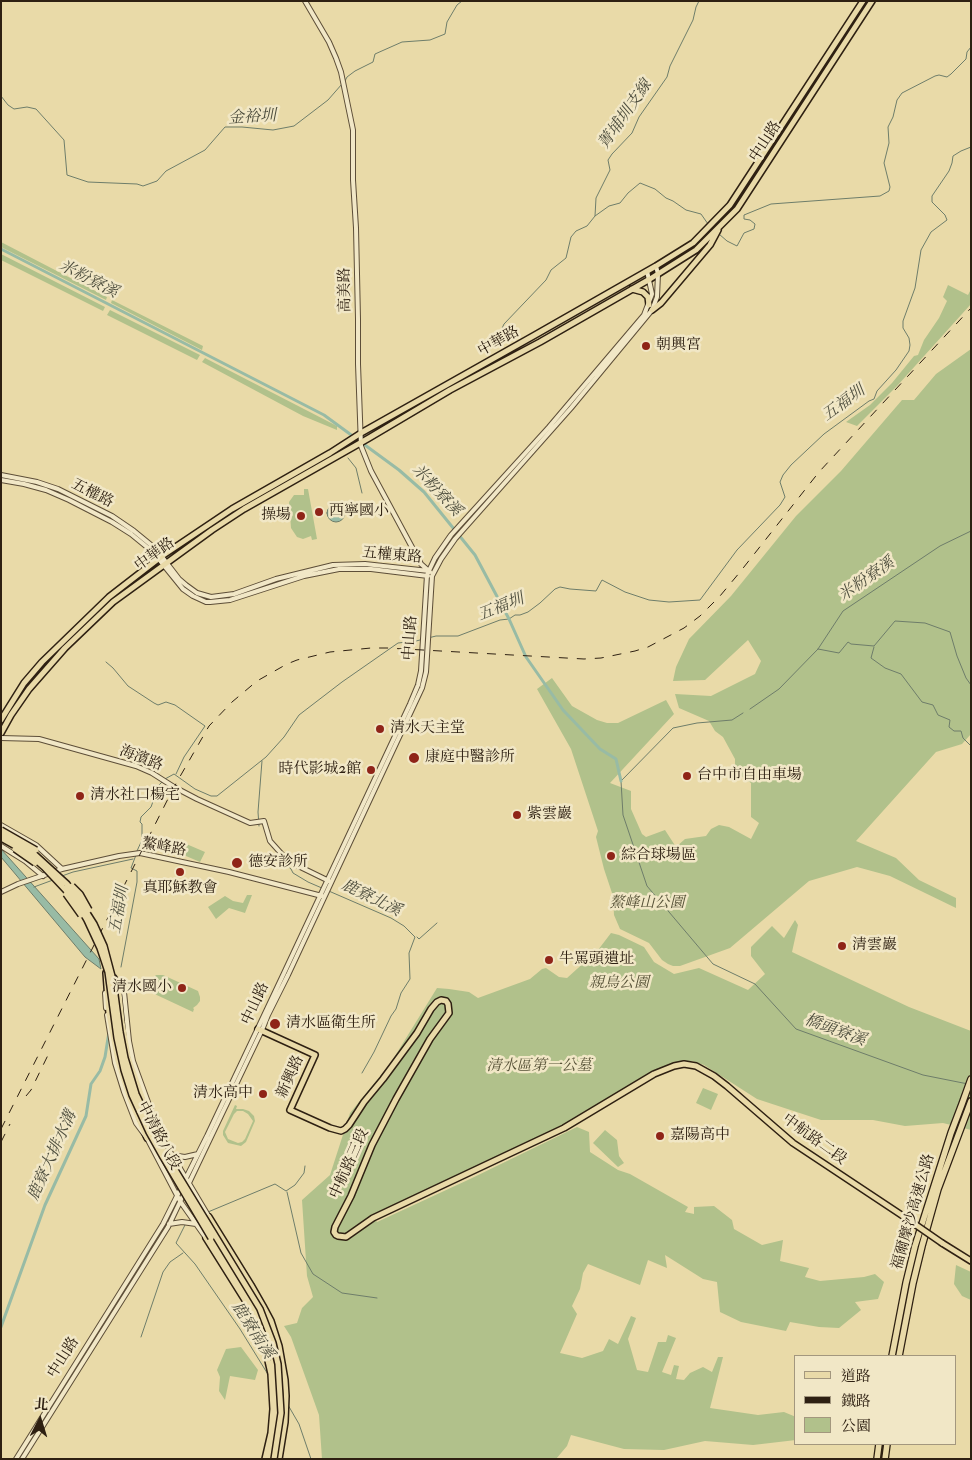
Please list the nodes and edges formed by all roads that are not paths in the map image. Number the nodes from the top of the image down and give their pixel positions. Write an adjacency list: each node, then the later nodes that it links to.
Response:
1 (305, 1): 14 (street, 高美路)
2 (863, 1): 5 (main road, 中山路)
3 (872, 1): 4 (main road, 中山路)
4 (721, 224): 7 (main road, 中山路); 11 (main road)
5 (656, 266): 6 (main road, 中山路); 7 (street)
6 (647, 270): 8 (street); 12 (main road, 中華路)
7 (658, 274): 8 (main road, 中山路); 11 (street)
8 (650, 279): 9 (main road, 中華路); 10 (street)
9 (629, 290): 10 (main road); 13 (main road, 中華路)
10 (649, 305): 17 (street)
11 (652, 310): 17 (street)
12 (536, 336): 13 (main road); 14 (main road, 中華路)
13 (540, 342): 15 (main road, 中華路)
14 (361, 433): 15 (street, 高美路); 20 (main road, 中華路)
15 (361, 444): 21 (main road, 中華路); 22 (street, 高美路)
16 (1, 475): 20 (street, 五權路)
17 (506, 478): 19 (street)
18 (1, 480): 20 (street, 五權路)
19 (465, 524): 22 (street, 中山路); 22 (street, 中山路)
20 (160, 557): 21 (street, 五權東路); 23 (main road, 中華路)
21 (165, 563): 22 (street, 五權東路); 24 (main road, 中華路)
22 (430, 574): 33 (street, 中山路)
23 (1, 720)
24 (1, 733)
25 (1, 738): 33 (street, 海濱路)
26 (1, 825): 31 (street)
27 (1, 831): 36 (main road, bridge)
28 (1, 838): 36 (main road, bridge)
29 (1, 842): 36 (main road, bridge)
30 (1, 846): 32 (street)
31 (62, 870): 32 (street, 鰲峰路); 35 (street, 鰲峰路)
32 (43, 876): 34 (street, 鰲峰路)
33 (329, 881): 35 (street, 中山路)
34 (1, 892)
35 (322, 896): 41 (street, 中山路)
36 (92, 924): 37 (main road, bridge); 38 (main road, bridge)
37 (106, 967): 48 (main road, bridge); 68 (main road, bridge)
38 (112, 972): 46 (main road, bridge); 68 (main road, bridge)
39 (124, 992): 46 (street, 中清路八段)
40 (105, 993): 48 (street, 中清路八段)
41 (260, 1030): 45 (main road, 新興路); 49 (street, 中山路); 52 (street, 中山路)
42 (971, 1079): 47 (highway, 福爾摩沙高速公路)
43 (642, 1081): 45 (main road, 中航路三段); 60 (main road, 中航路二段, bridge)
44 (971, 1101): 47 (highway, 福爾摩沙高速公路)
45 (290, 1110)
46 (156, 1129): 50 (street, 中清路八段)
47 (954, 1134): 61 (highway, 福爾摩沙高速公路); 62 (highway, 福爾摩沙高速公路)
48 (147, 1138): 53 (street, 中清路八段)
49 (198, 1154): 50 (street); 51 (street, 中山路)
50 (171, 1155): 51 (street, 中清路八段)
51 (185, 1180): 52 (street, 中清路八段); 53 (street, 中山路)
52 (189, 1184): 54 (street, 中山路); 55 (street, 中清路八段)
53 (177, 1196): 54 (street, 中清路八段); 65 (street, 中山路)
54 (180, 1201): 55 (street); 57 (street, 中山路); 58 (street, 中清路八段)
55 (199, 1203): 56 (street, 中清路八段)
56 (209, 1217): 69 (main road)
57 (169, 1224): 58 (street); 66 (street, 中山路)
58 (196, 1224): 59 (street, 中清路八段)
59 (206, 1238): 67 (main road)
60 (971, 1261)
61 (892, 1355)
62 (899, 1355)
63 (879, 1445): 70 (highway)
64 (887, 1445): 71 (highway)
65 (16, 1459)
66 (22, 1459)
67 (265, 1459)
68 (272, 1459)
69 (279, 1459)
70 (877, 1459)
71 (885, 1459)

